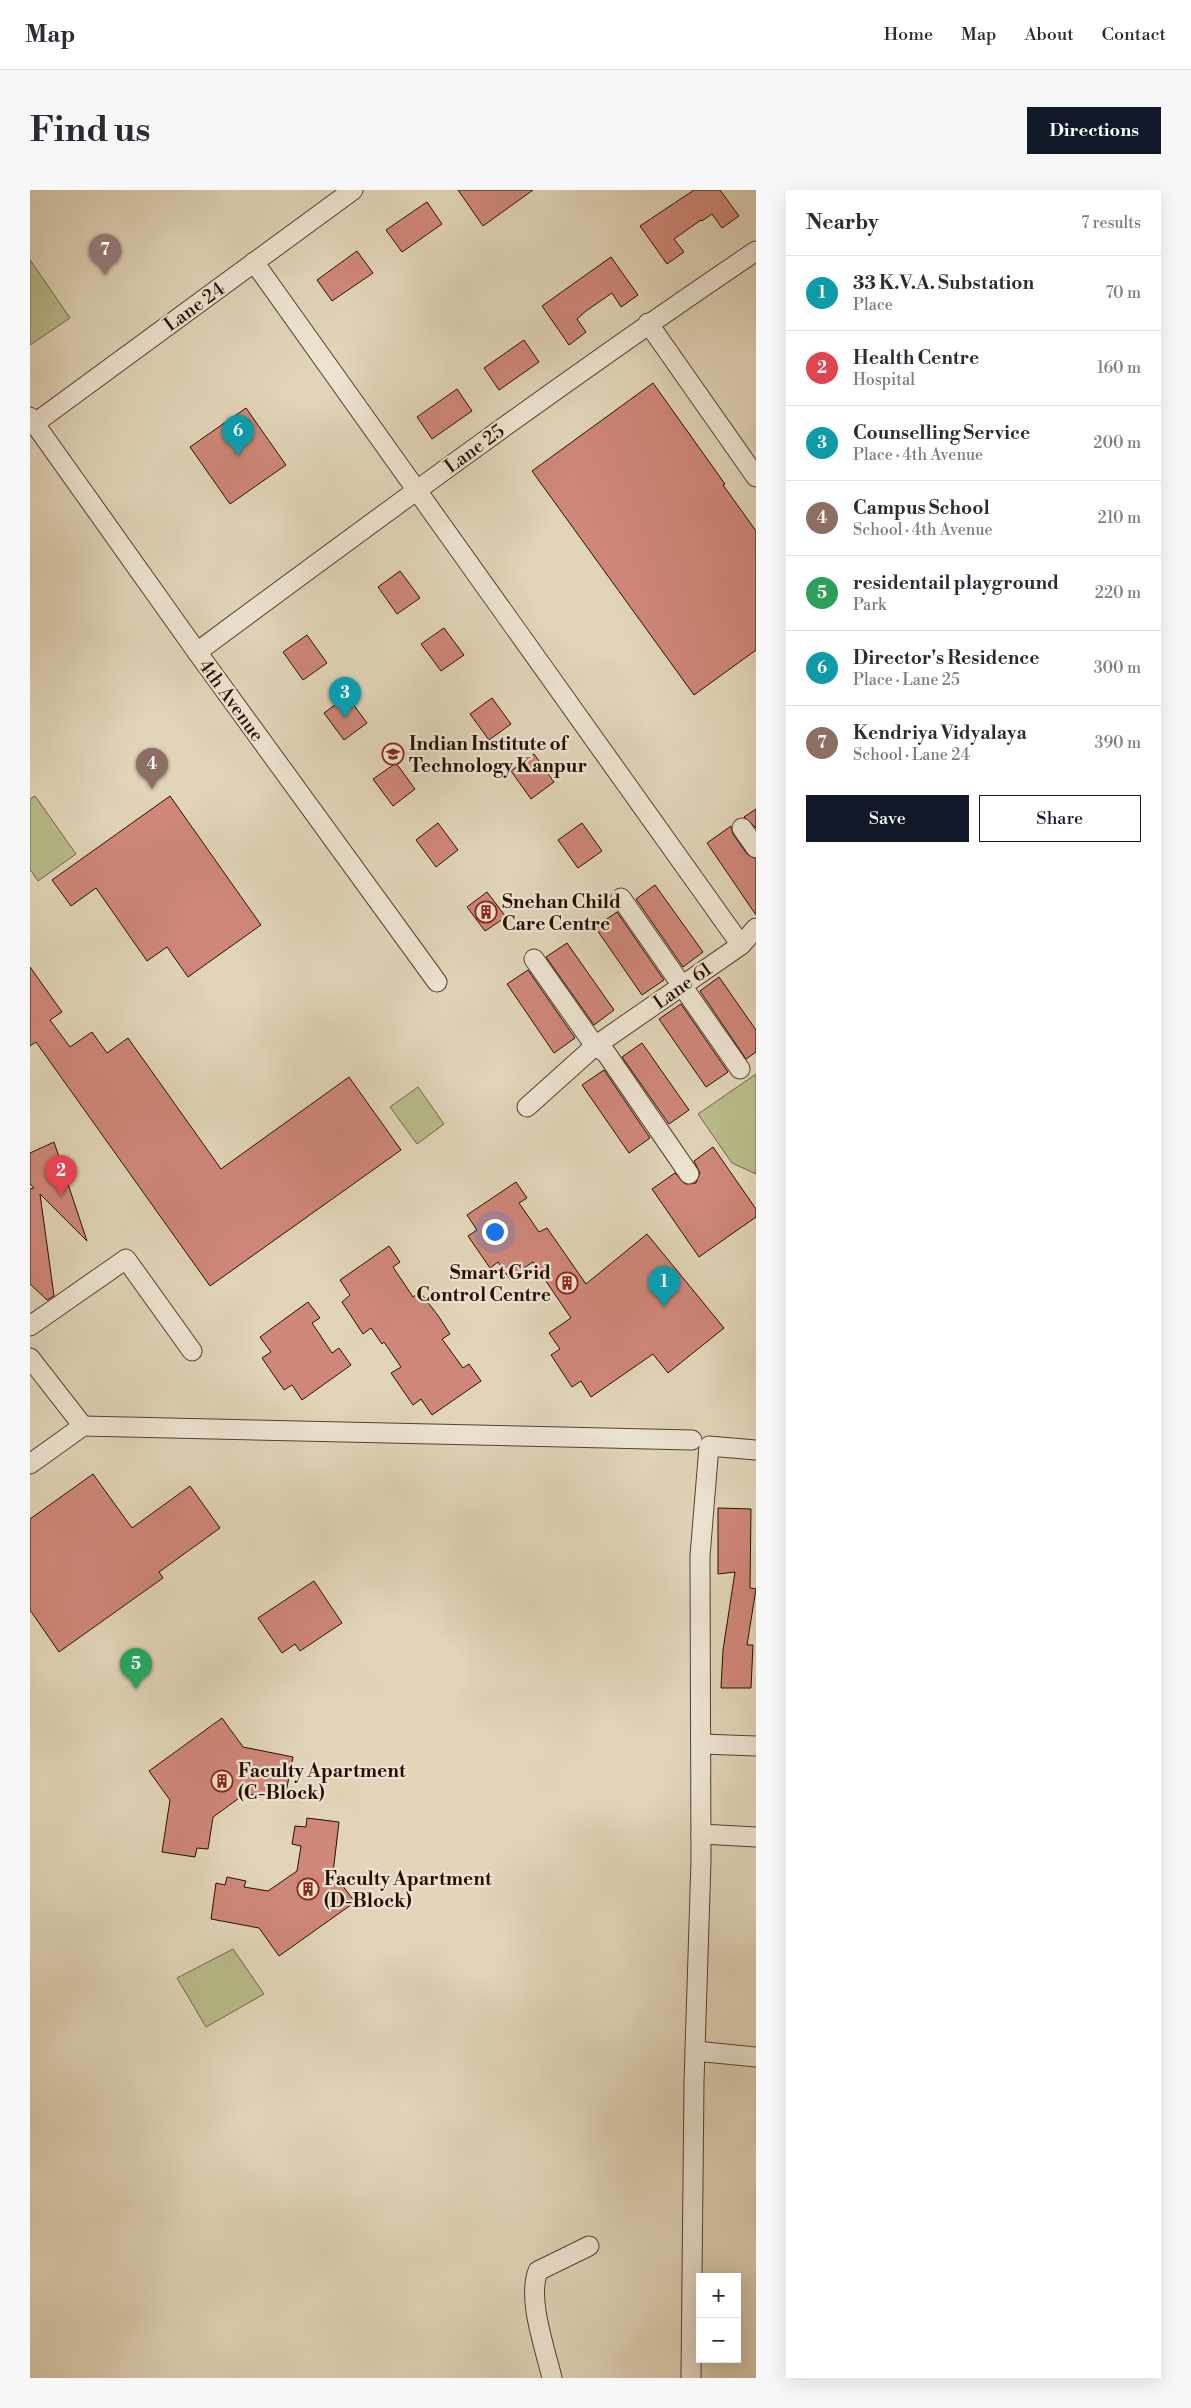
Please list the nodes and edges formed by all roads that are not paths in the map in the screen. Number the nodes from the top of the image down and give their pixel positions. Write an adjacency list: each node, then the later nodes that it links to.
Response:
1 (353, 190): 3 (street, Lane 24)
2 (756, 251): 4 (street, Lane 25)
3 (254, 262): 5 (street, Lane 24); 7 (street)
4 (648, 323): 6 (street); 7 (street, Lane 25)
5 (32, 420): 8 (street, 4th Avenue)
6 (756, 477)
7 (417, 490): 8 (street, Lane 25); 13 (street)
8 (197, 652): 15 (street, 4th Avenue)
9 (742, 828): 10 (street)
10 (756, 848)
11 (621, 898): 16 (street)
12 (756, 928): 13 (street, Lane 61)
13 (741, 945): 16 (street, Lane 61)
14 (534, 959): 17 (street)
15 (437, 982)
16 (682, 985): 17 (street, Lane 61); 18 (street)
17 (595, 1046): 19 (street, Lane 61); 20 (street)
18 (740, 1069)
19 (527, 1107)
20 (689, 1174)
21 (30, 1326): 22 (street)
22 (192, 1351)
23 (30, 1358): 24 (street)
24 (83, 1426): 25 (street); 27 (street)
25 (692, 1440)
26 (756, 1450): 28 (street)
27 (30, 1464)
28 (701, 1744): 29 (street); 30 (street)
29 (756, 1746)
30 (701, 1834): 31 (street); 32 (street)
31 (756, 1837)
32 (695, 2051): 33 (street); 37 (street)
33 (756, 2057): 34 (street)
34 (756, 2063)
35 (589, 2246): 36 (street)
36 (552, 2378)
37 (691, 2378)

